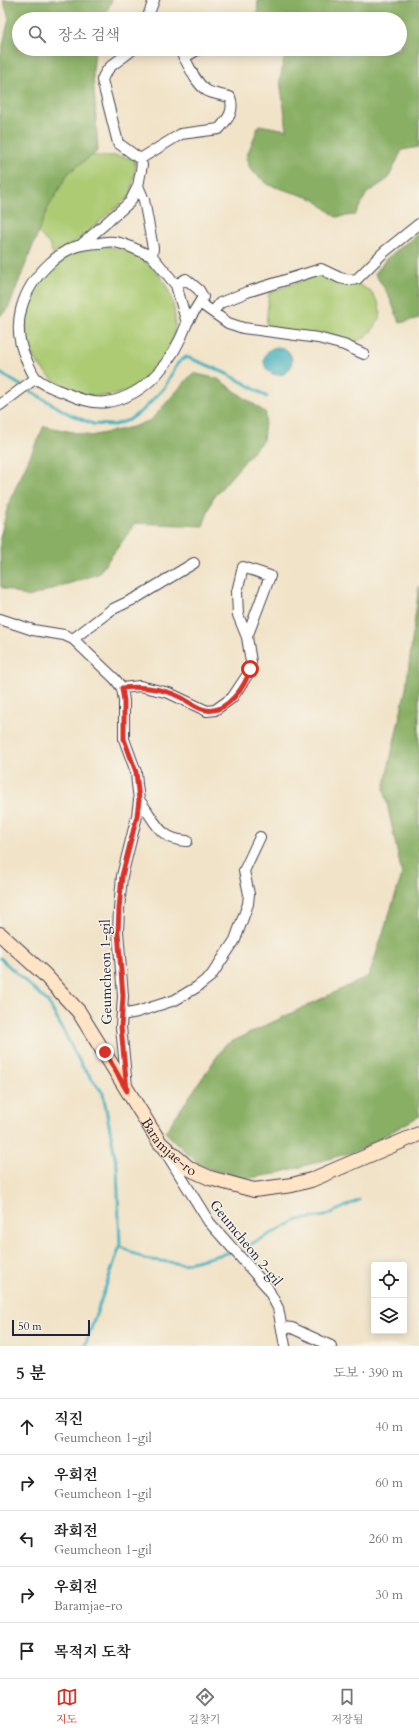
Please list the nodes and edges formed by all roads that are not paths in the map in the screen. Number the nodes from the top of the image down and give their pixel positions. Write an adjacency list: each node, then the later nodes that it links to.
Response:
1 (154, 0): 2 (street)
2 (150, 12)
3 (124, 56): 5 (street)
4 (185, 57): 5 (street)
5 (140, 159): 6 (street)
6 (138, 186): 8 (street); 9 (street)
7 (419, 224): 12 (street)
8 (82, 244): 9 (street); 15 (street)
9 (152, 256): 10 (street)
10 (176, 285): 11 (street); 13 (street)
11 (200, 304): 12 (street); 13 (street)
12 (213, 312): 14 (street)
13 (186, 323): 15 (street)
14 (364, 354)
15 (33, 380): 16 (street)
16 (0, 405)
17 (194, 562): 20 (street)
18 (0, 618): 20 (street)
19 (247, 637): 19 (street); 21 (street)
20 (73, 639): 21 (street)
21 (122, 688): 22 (street, Geumcheon 1-gil)
22 (139, 800): 24 (street); 26 (street, Geumcheon 1-gil)
23 (260, 837): 26 (street)
24 (187, 841)
25 (0, 934): 27 (street, Baramjae-ro)
26 (122, 1015): 27 (street, Geumcheon 1-gil)
27 (127, 1091): 29 (street, Baramjae-ro)
28 (419, 1134): 29 (street, Baramjae-ro)
29 (160, 1143): 30 (street, Geumcheon 2-gil)
30 (282, 1326): 31 (street, Geumcheon 2-gil); 32 (street)
31 (285, 1346)
32 (331, 1346)

